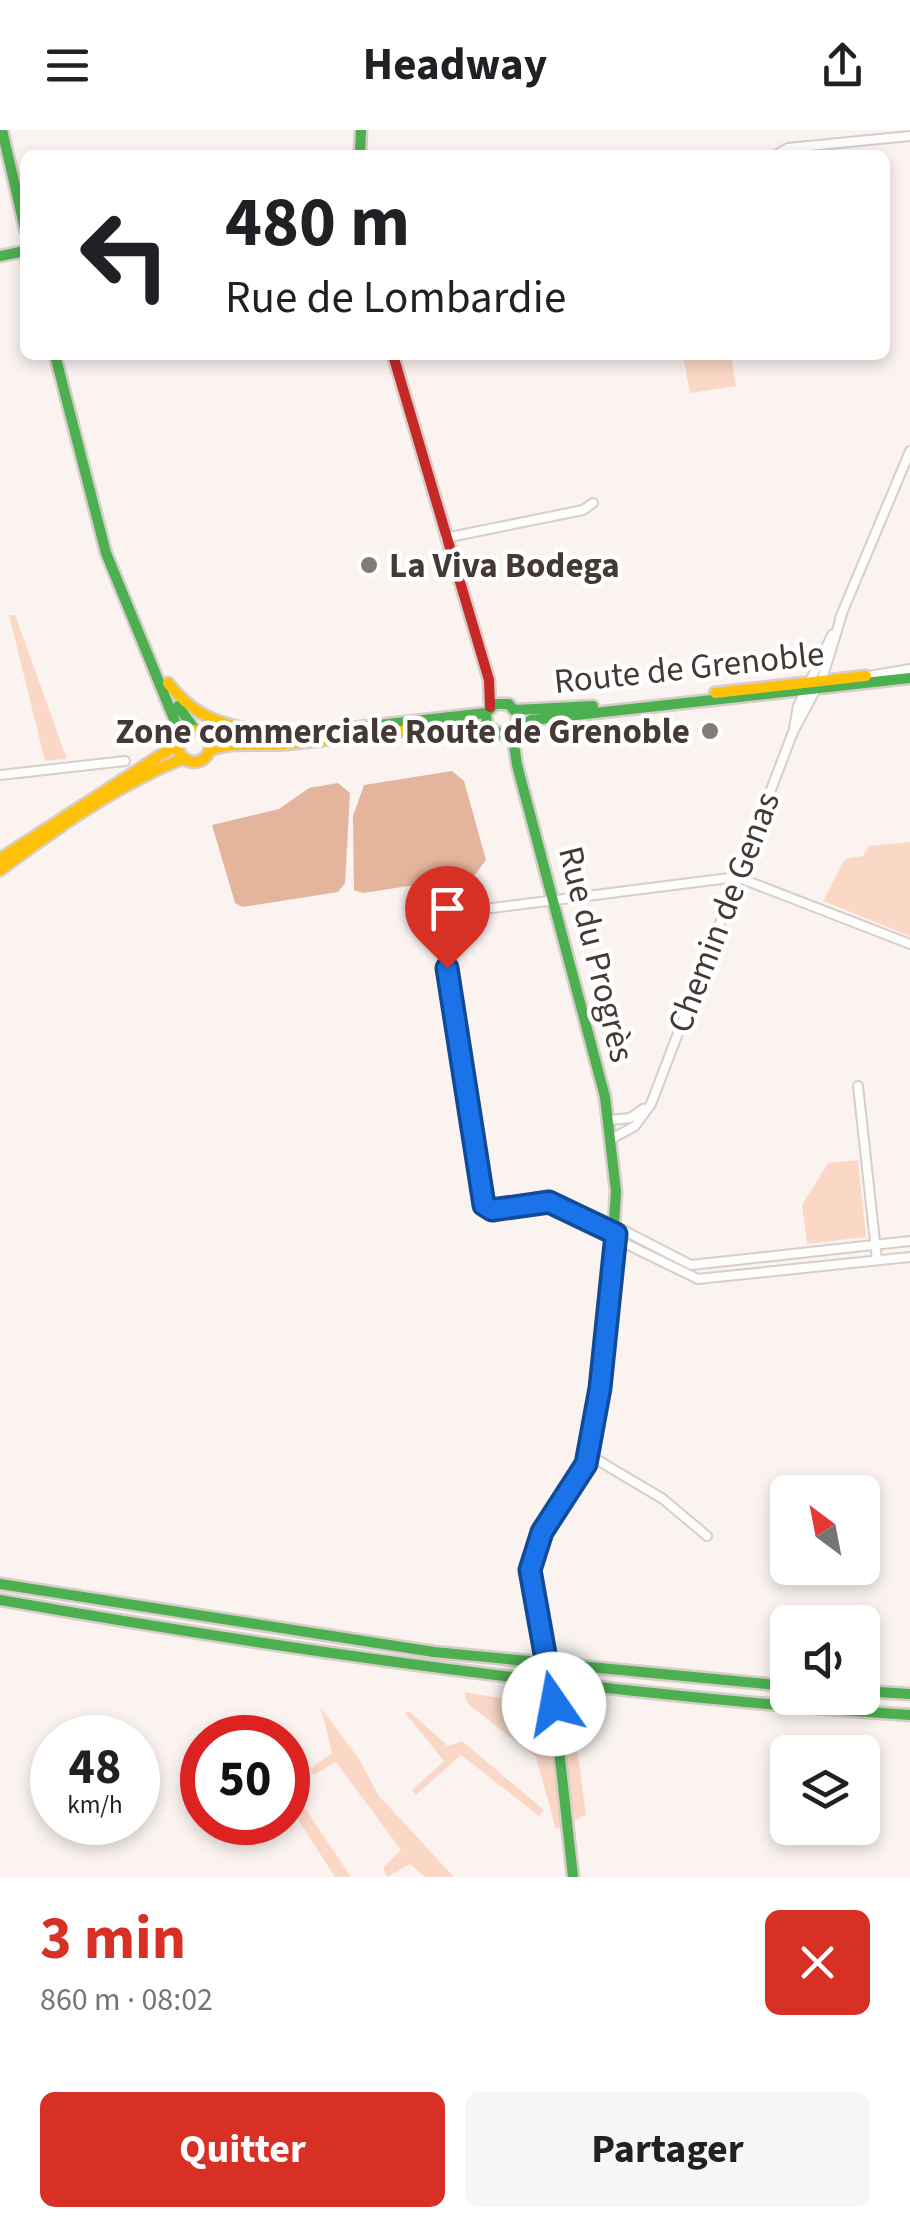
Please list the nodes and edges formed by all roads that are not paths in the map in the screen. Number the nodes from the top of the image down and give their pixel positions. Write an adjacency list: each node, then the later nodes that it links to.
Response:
1 (2, 130): 4 (main road)
2 (910, 136): 3 (street)
3 (785, 150)
4 (20, 207)
5 (57, 360): 10 (main road)
6 (393, 360): 9 (main road)
7 (910, 451): 13 (street, Chemin de Genas)
8 (592, 503): 9 (street)
9 (445, 538): 12 (main road)
10 (156, 666): 18 (main road); 19 (main road); 22 (main road)
11 (910, 676): 13 (main road, Route de Grenoble); 13 (main road, Route de Grenoble)
12 (489, 680): 14 (main road); 15 (main road)
13 (812, 686): 14 (main road, Route de Grenoble); 16 (main road, Route de Grenoble); 30 (street, Chemin de Genas)
14 (510, 706): 15 (main road, Route de Grenoble); 16 (main road, Rue du Progrès)
15 (488, 710): 17 (main road); 19 (main road)
16 (515, 727): 20 (main road, Route de Grenoble); 26 (main road, Rue du Progrès)
17 (488, 728): 20 (main road); 23 (main road)
18 (195, 730): 21 (main road); 22 (main road)
19 (291, 734): 21 (main road)
20 (499, 735): 26 (main road, Rue du Progrès)
21 (208, 736): 23 (main road)
22 (180, 740): 24 (main road); 28 (main road)
23 (210, 750): 24 (main road)
24 (184, 758): 29 (main road)
25 (125, 761): 27 (street)
26 (517, 765): 31 (main road, Rue du Progrès)
27 (0, 776)
28 (0, 859)
29 (0, 870)
30 (737, 877): 31 (street); 32 (street); 34 (street, Chemin de Genas)
31 (555, 900): 35 (main road, Rue du Progrès); 37 (street)
32 (910, 944)
33 (858, 1086): 39 (street)
34 (653, 1092): 35 (street); 36 (street, Chemin de Genas)
35 (610, 1120): 36 (main road, Rue du Progrès)
36 (613, 1138): 37 (main road, Rue du Progrès)
37 (616, 1233): 39 (street); 41 (street); 42 (main road, Rue du Progrès)
38 (910, 1241): 39 (street)
39 (876, 1245): 41 (street)
40 (910, 1257): 41 (street)
41 (877, 1260)
42 (589, 1454): 43 (street); 50 (main road, bridge)
43 (707, 1536)
44 (0, 1584): 46 (main road)
45 (0, 1600): 49 (main road)
46 (770, 1684)
47 (880, 1692): 48 (main road)
48 (910, 1694)
49 (910, 1715)
50 (573, 1877)

